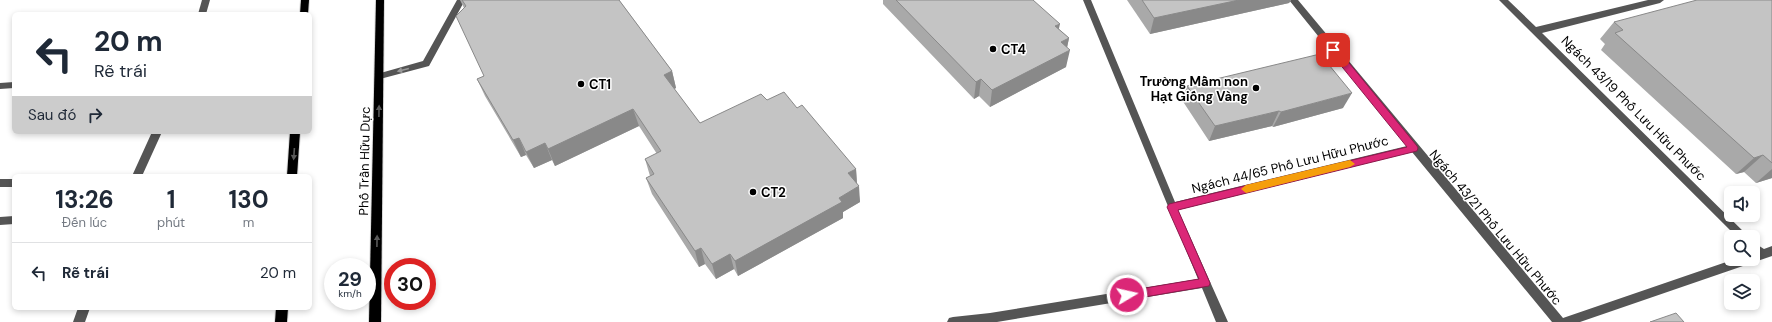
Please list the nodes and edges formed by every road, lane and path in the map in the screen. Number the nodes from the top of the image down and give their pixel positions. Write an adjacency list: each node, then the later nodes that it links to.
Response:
1 (206, 0): 9 (street)
2 (305, 0): 10 (main road)
3 (380, 0): 12 (main road, Phố Trần Hữu Dực)
4 (461, 0): 12 (street, one-way to 12)
5 (1087, 0): 22 (street)
6 (1293, 0): 17 (street, Ngách 43/21 Phố Lưu Hữu Phước)
7 (1503, 0): 11 (street, Ngách 43/19 Phố Lưu Hữu Phước)
8 (1660, 0): 11 (street)
9 (203, 12)
10 (304, 12)
11 (1535, 31): 25 (street, Ngách 43/19 Phố Lưu Hữu Phước)
12 (380, 76): 33 (main road, Phố Trần Hữu Dực, one-way to 12)
13 (12, 85): 14 (street)
14 (0, 86)
15 (156, 134): 18 (street)
16 (295, 134): 19 (main road, one-way to 19)
17 (1414, 148): 22 (street, Ngách 44/65 Phố Lưu Hữu Phước); 36 (street, Ngách 43/21 Phố Lưu Hữu Phước)
18 (138, 174)
19 (292, 174)
20 (0, 183): 21 (street)
21 (12, 183)
22 (1172, 207): 27 (street)
23 (12, 220): 24 (street)
24 (0, 221)
25 (1737, 230)
26 (1728, 266): 37 (street)
27 (1205, 283): 30 (street); 35 (street)
28 (83, 310): 31 (street)
29 (282, 310): 32 (main road)
30 (990, 320): 34 (street)
31 (79, 322)
32 (281, 322)
33 (376, 322)
34 (953, 322)
35 (1222, 322)
36 (1559, 322)
37 (1565, 322)

